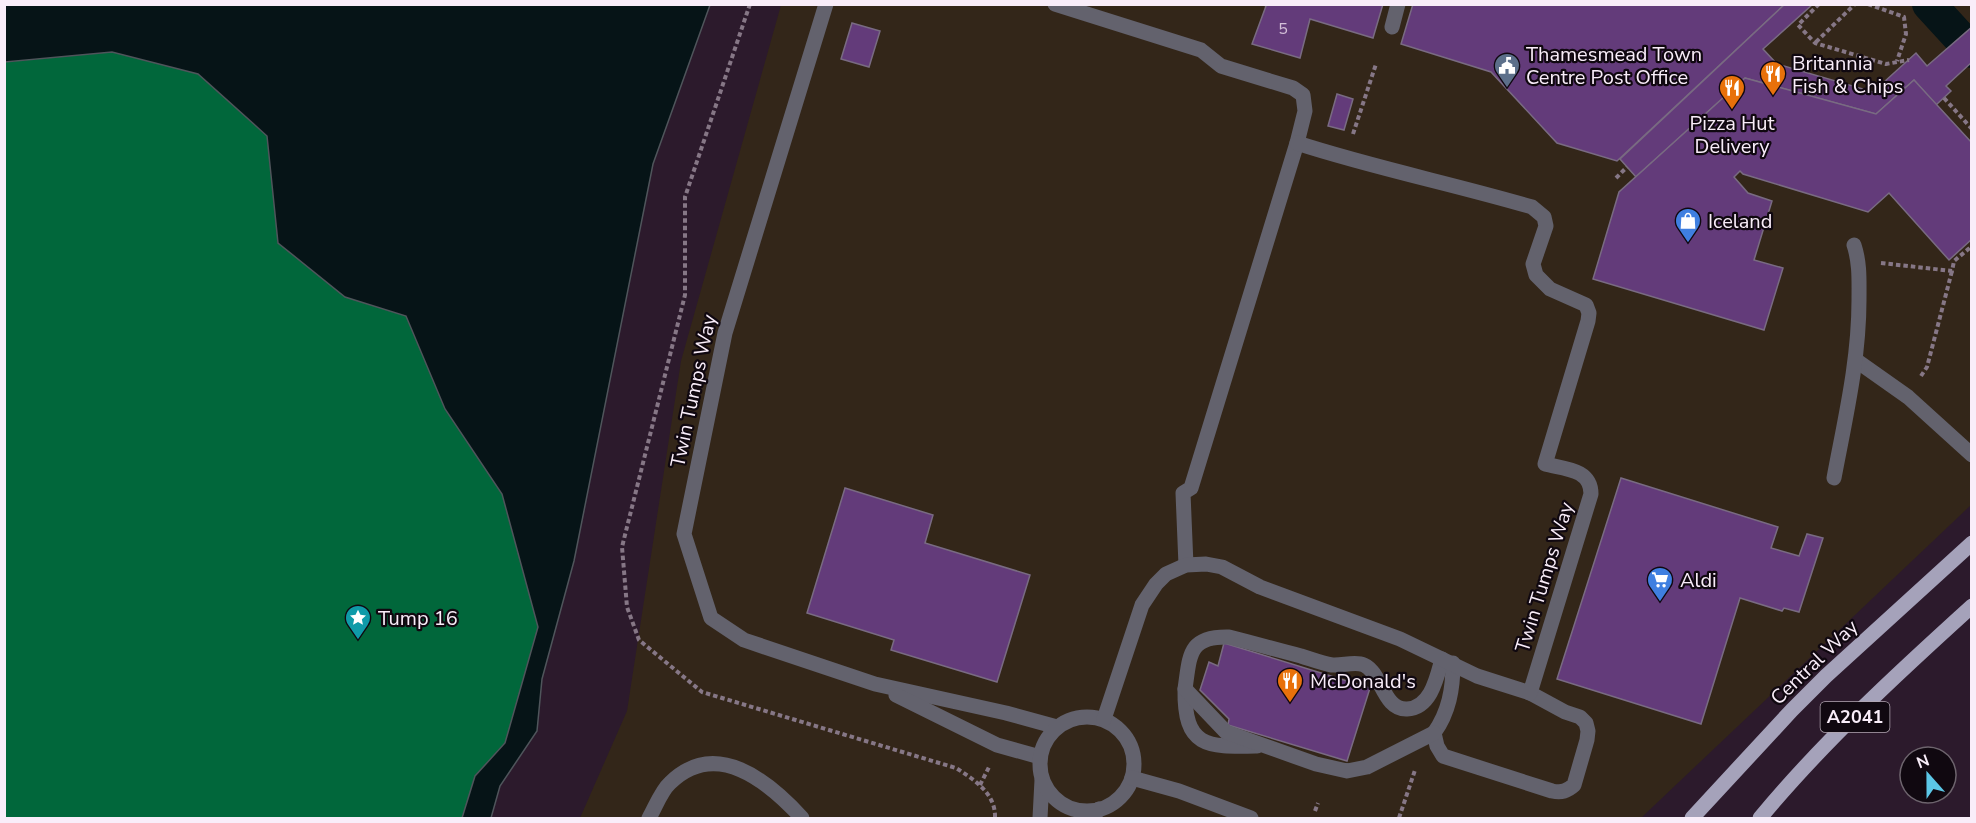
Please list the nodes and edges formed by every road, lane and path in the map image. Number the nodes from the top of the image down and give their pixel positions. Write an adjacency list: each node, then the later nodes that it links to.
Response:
1 (750, 4): 43 (path)
2 (826, 4): 31 (street, Twin Tumps Way)
3 (1055, 4): 16 (street)
4 (1398, 4): 8 (street)
5 (1820, 4): 9 (path)
6 (1855, 4): 9 (path)
7 (1868, 4): 11 (path)
8 (1392, 27)
9 (1815, 42): 11 (path)
10 (1909, 60): 11 (path)
11 (1897, 62)
12 (1377, 64): 15 (path)
13 (1944, 98): 14 (path)
14 (1971, 129)
15 (1352, 138)
16 (1297, 143): 28 (street); 33 (street, Twin Tumps Way)
17 (1627, 167): 18 (path)
18 (1616, 178)
19 (1854, 245): 21 (street)
20 (1971, 246): 22 (path)
21 (1859, 260): 22 (path); 23 (street)
22 (1952, 271): 24 (path)
23 (1857, 361): 24 (street); 26 (street)
24 (1908, 397): 25 (street)
25 (1971, 455)
26 (1834, 478)
27 (1971, 543): 53 (main road, Central Way / A2041)
28 (1186, 565): 30 (street); 34 (street)
29 (1971, 606): 54 (main road, A2041)
30 (1448, 661): 32 (street); 33 (street); 36 (street)
31 (875, 684): 35 (street, Twin Tumps Way); 38 (street, Twin Tumps Way)
32 (1185, 689): 37 (street); 37 (street)
33 (1530, 693): 36 (street)
34 (1104, 719): 35 (street); 41 (street)
35 (1058, 727): 38 (street)
36 (1434, 733): 37 (street)
37 (1266, 746)
38 (1040, 757): 42 (street)
39 (993, 761): 43 (path)
40 (1416, 769): 52 (path)
41 (1132, 778): 46 (street); 51 (street)
42 (1042, 780): 46 (street); 50 (street)
43 (980, 785): 49 (path)
44 (1318, 803): 45 (path)
45 (1315, 811)
46 (1095, 814)
47 (649, 819): 48 (street)
48 (802, 819)
49 (995, 819)
50 (1040, 819)
51 (1251, 819)
52 (1399, 819)
53 (1692, 819)
54 (1760, 819)

